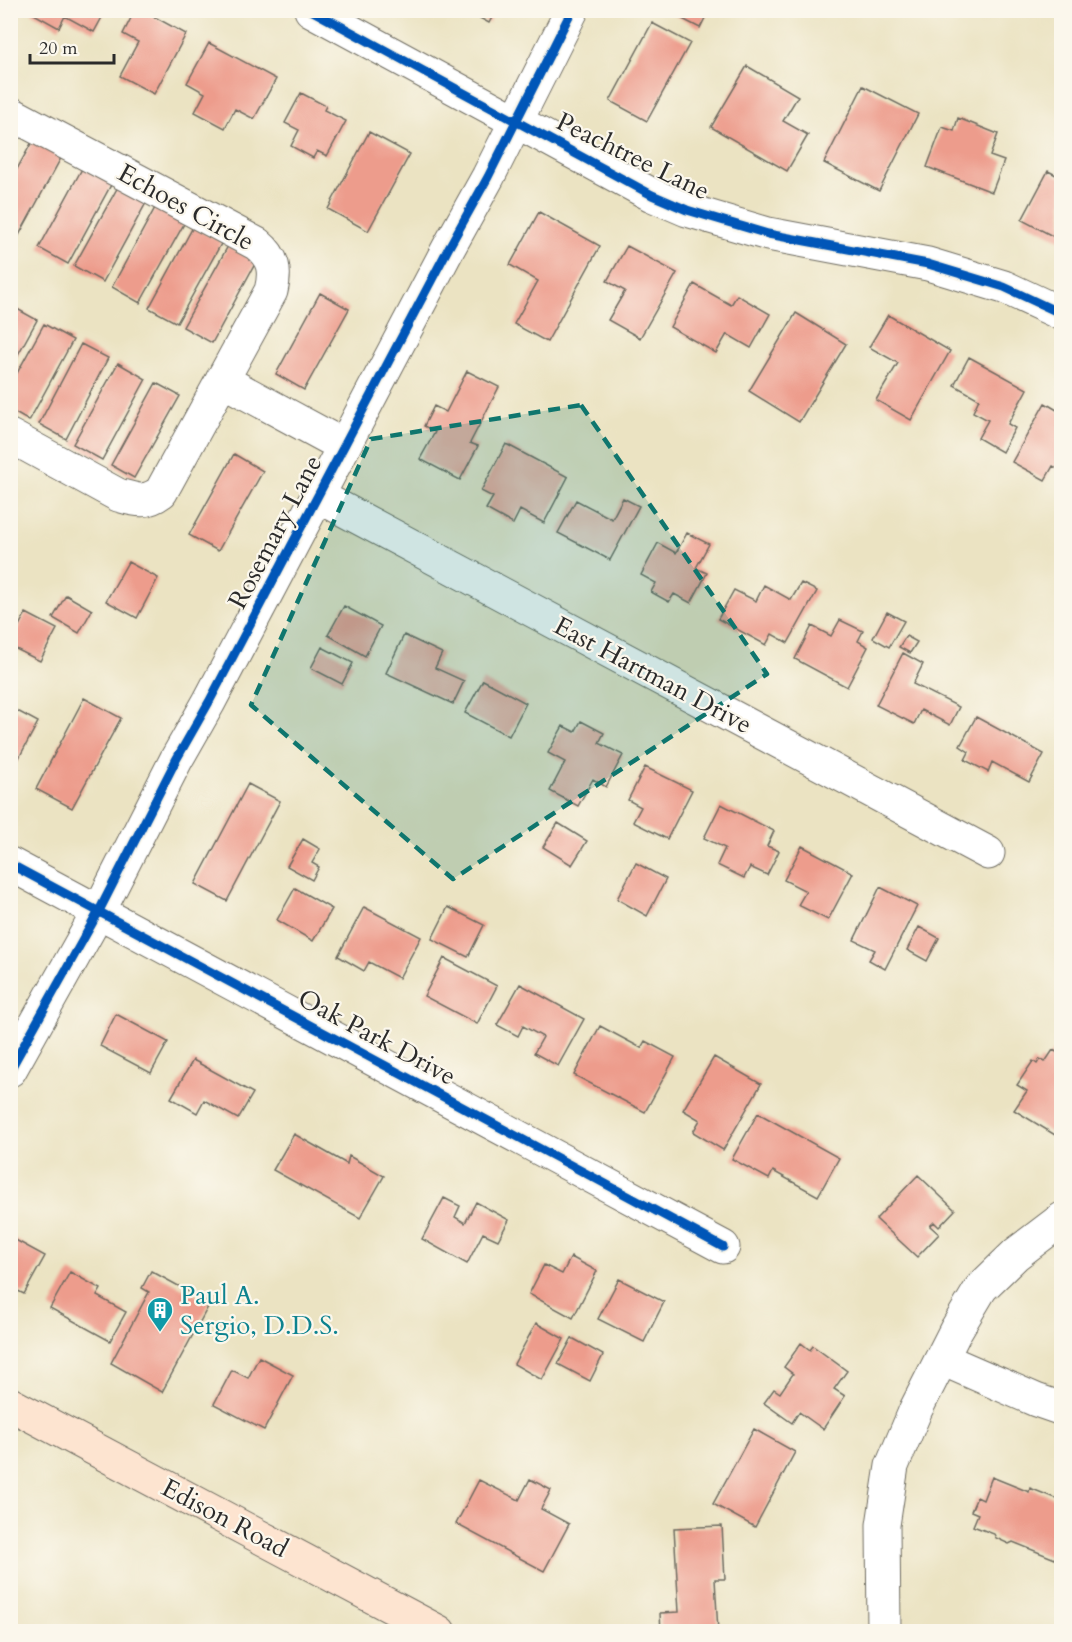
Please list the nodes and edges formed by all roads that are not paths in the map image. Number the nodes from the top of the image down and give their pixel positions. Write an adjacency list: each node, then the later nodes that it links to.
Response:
1 (310, 10): 4 (street, Peachtree Lane)
2 (572, 10): 4 (street, Rosemary Lane)
3 (10, 113): 6 (street, Echoes Circle)
4 (515, 120): 5 (street, Peachtree Lane); 8 (street, Rosemary Lane)
5 (1062, 314)
6 (222, 380): 7 (street, Echoes Circle); 8 (street)
7 (10, 436)
8 (344, 446): 9 (street, Rosemary Lane)
9 (318, 496): 10 (street, East Hartman Drive); 12 (street, Rosemary Lane)
10 (988, 853)
11 (10, 864): 12 (street, Oak Park Drive)
12 (99, 911): 13 (street, Rosemary Lane); 15 (street, Oak Park Drive)
13 (10, 1070)
14 (1062, 1220): 16 (street)
15 (723, 1247)
16 (942, 1359): 18 (street); 20 (street)
17 (10, 1404): 19 (main road, Edison Road)
18 (1062, 1409)
19 (439, 1632)
20 (884, 1632)

